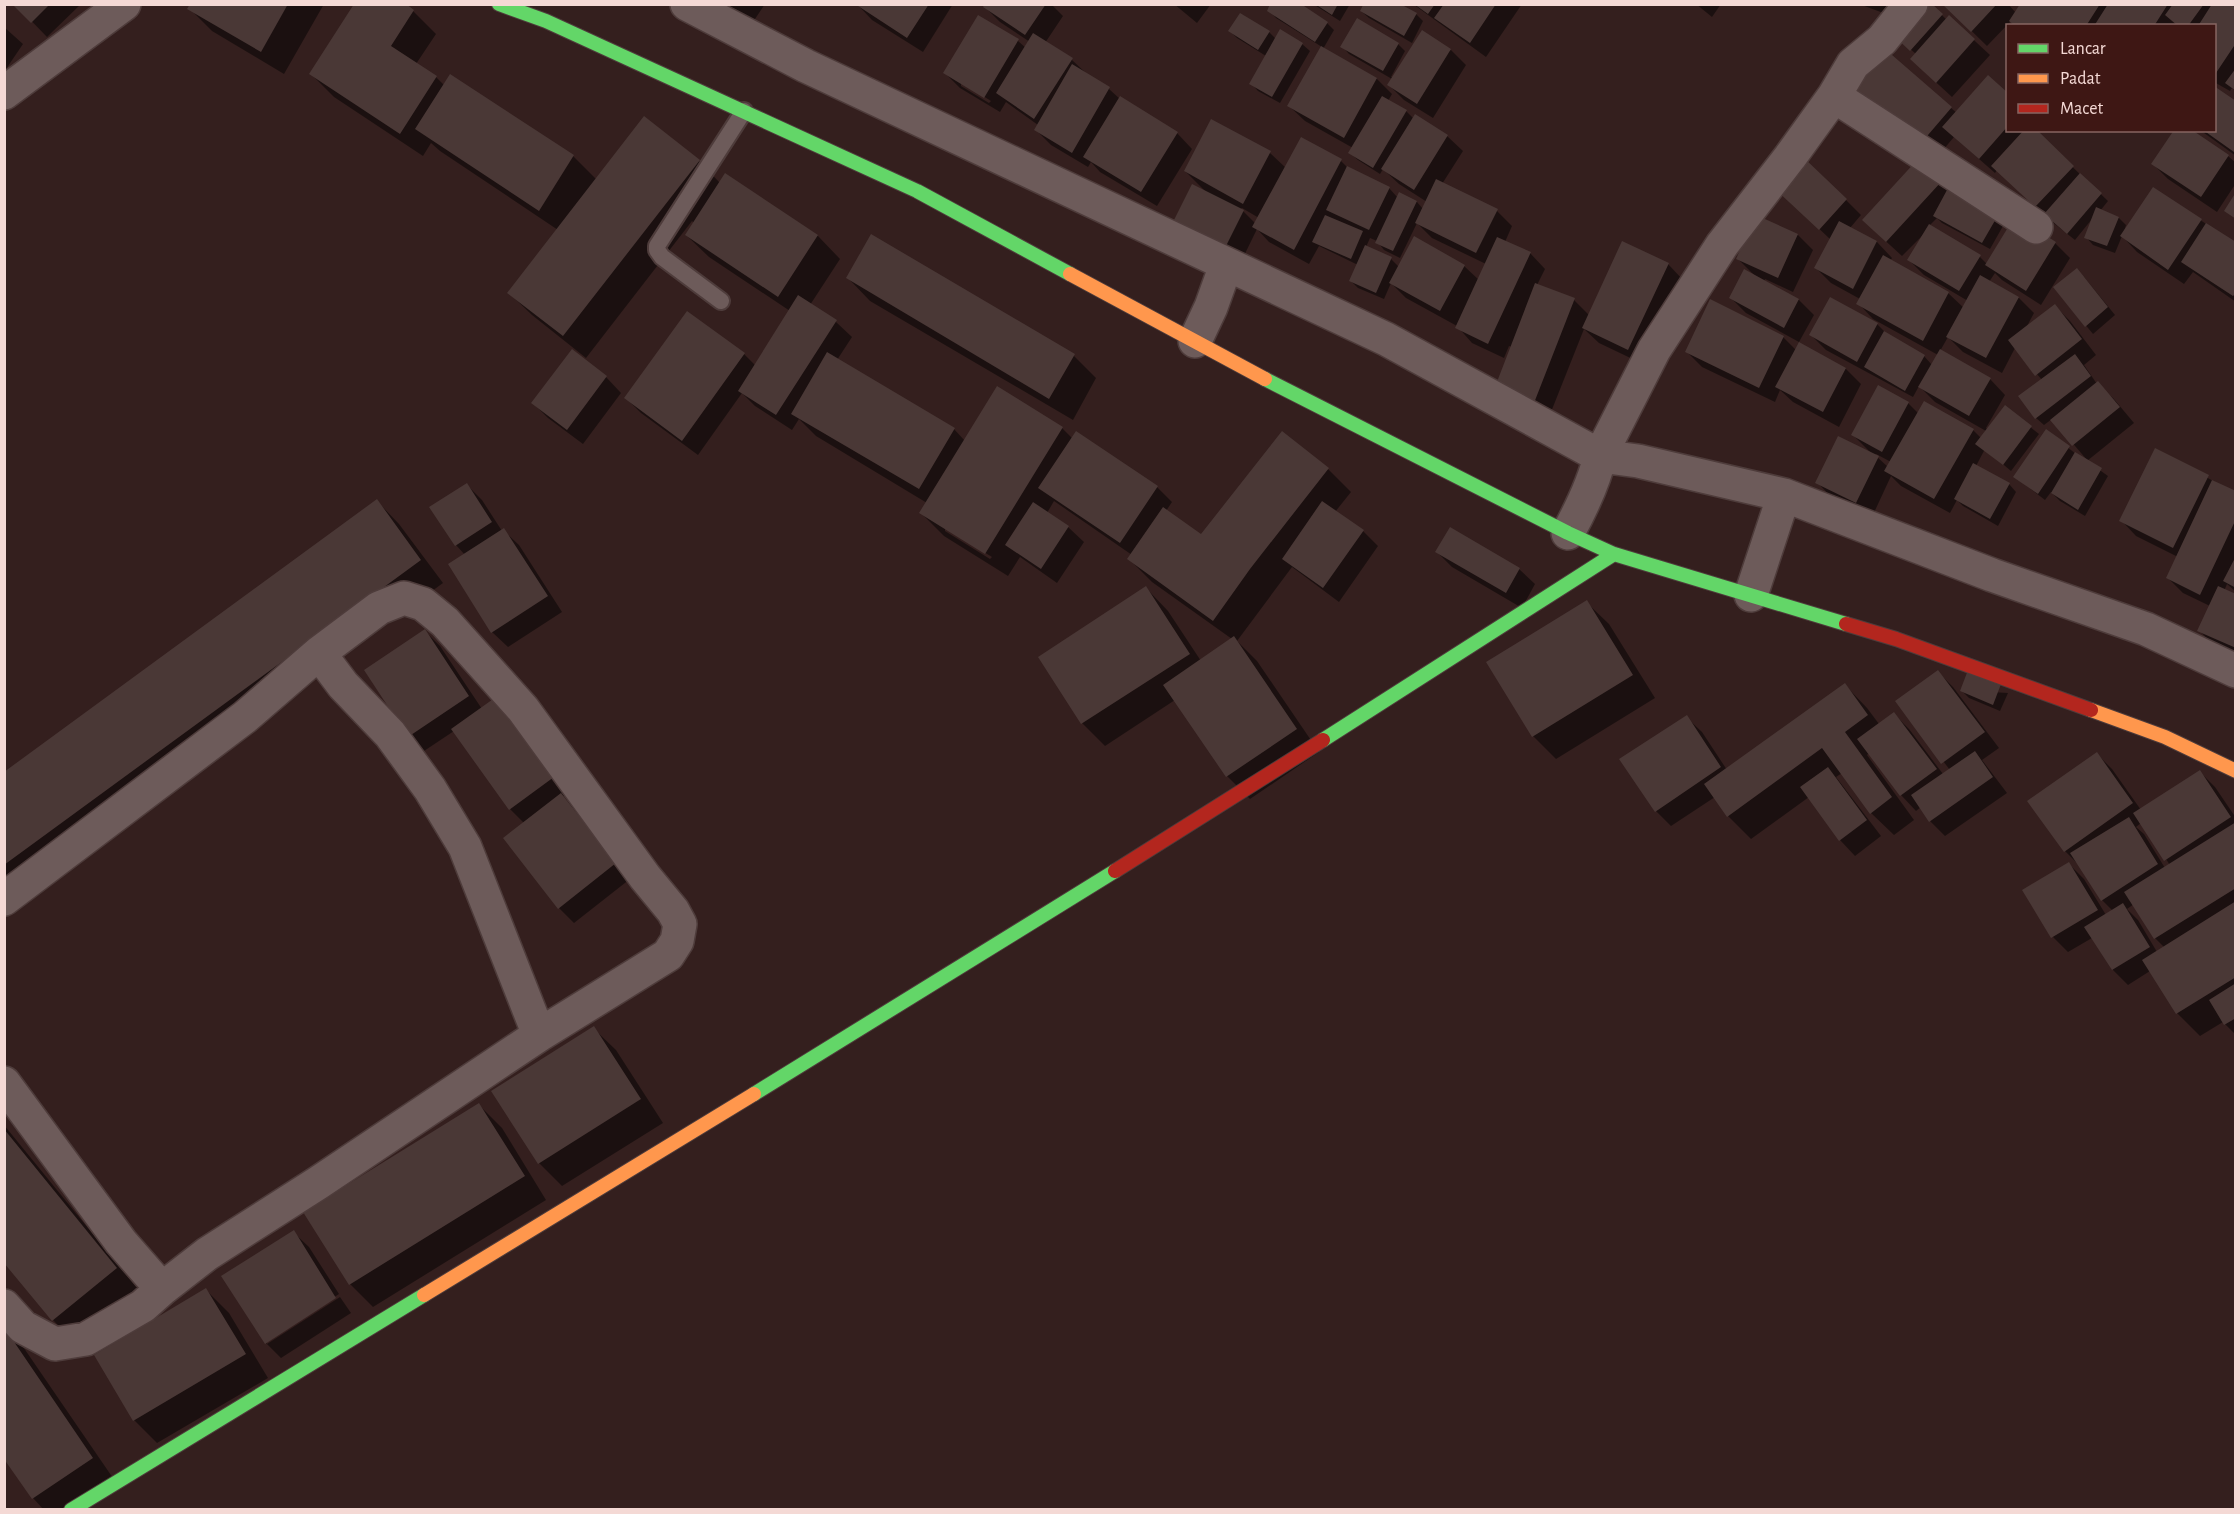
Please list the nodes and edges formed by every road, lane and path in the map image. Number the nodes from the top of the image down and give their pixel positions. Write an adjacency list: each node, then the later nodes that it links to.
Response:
1 (124, 4): 6 (street)
2 (499, 4): 5 (street)
3 (687, 4): 10 (street)
4 (1911, 4): 7 (street)
5 (550, 13): 8 (street)
6 (4, 93)
7 (1834, 96): 9 (street); 13 (street)
8 (744, 111): 11 (lane); 12 (street)
9 (2036, 227)
10 (1219, 285): 12 (street); 13 (street)
11 (721, 301)
12 (1195, 341): 15 (street)
13 (1599, 461): 14 (street); 15 (street)
14 (1781, 502): 17 (street); 19 (street)
15 (1574, 523): 16 (street)
16 (1614, 554): 17 (street); 26 (street)
17 (1751, 595): 20 (street)
18 (319, 653): 21 (street); 22 (street); 22 (street)
19 (2235, 671)
20 (2235, 771)
21 (4, 899)
22 (538, 1035): 24 (street)
23 (4, 1083): 24 (street)
24 (162, 1289): 25 (street)
25 (4, 1306)
26 (71, 1509)

